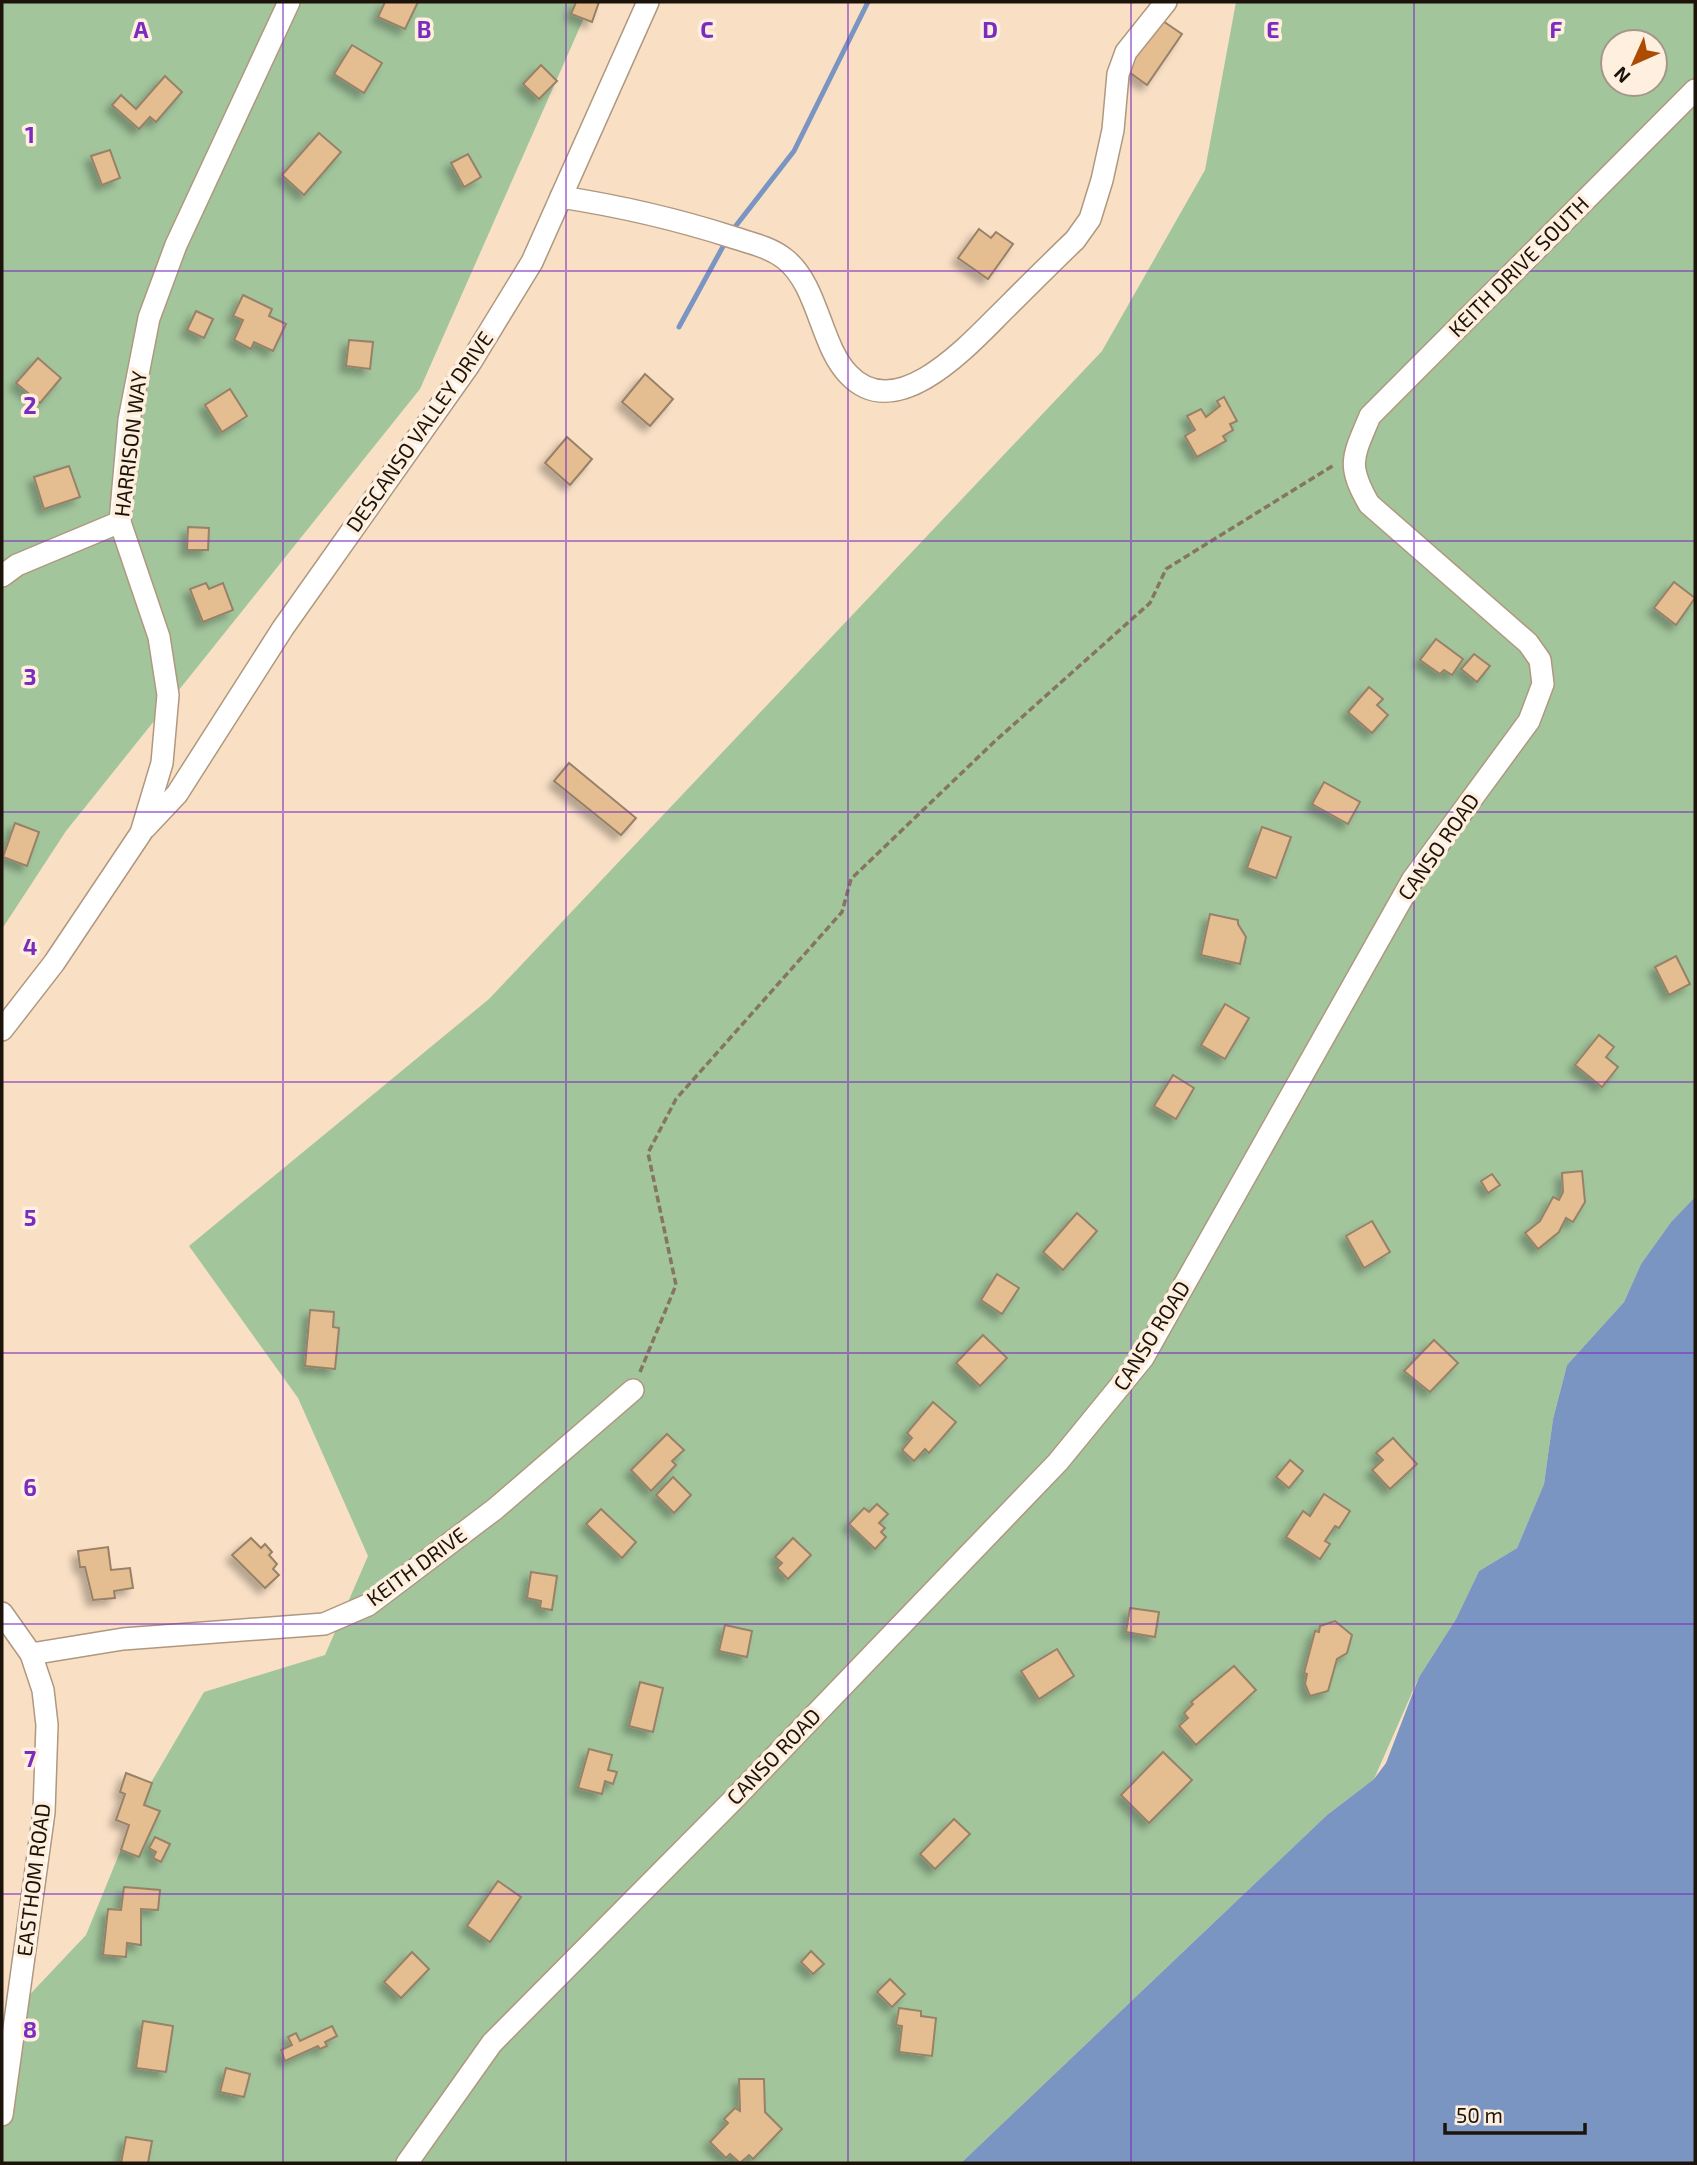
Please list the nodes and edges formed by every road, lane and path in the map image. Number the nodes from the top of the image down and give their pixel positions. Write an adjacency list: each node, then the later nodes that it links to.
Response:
1 (289, 2): 8 (street, HARRISON WAY)
2 (648, 2): 5 (street, DESCANSO VALLEY DRIVE)
3 (1167, 2): 5 (street)
4 (1695, 90): 6 (street, KEITH DRIVE SOUTH)
5 (561, 197): 10 (street, DESCANSO VALLEY DRIVE)
6 (1355, 452): 17 (street, CANSO ROAD)
7 (1335, 464): 12 (path)
8 (120, 522): 9 (street); 10 (street, HARRISON WAY)
9 (2, 576)
10 (141, 833): 11 (street, HARRISON WAY)
11 (2, 1030)
12 (633, 1390): 14 (street, KEITH DRIVE)
13 (2, 1613): 14 (street, EASTHOM ROAD)
14 (31, 1654): 15 (street, EASTHOM ROAD)
15 (6, 2070): 16 (street, EASTHOM ROAD)
16 (2, 2115)
17 (407, 2163)

